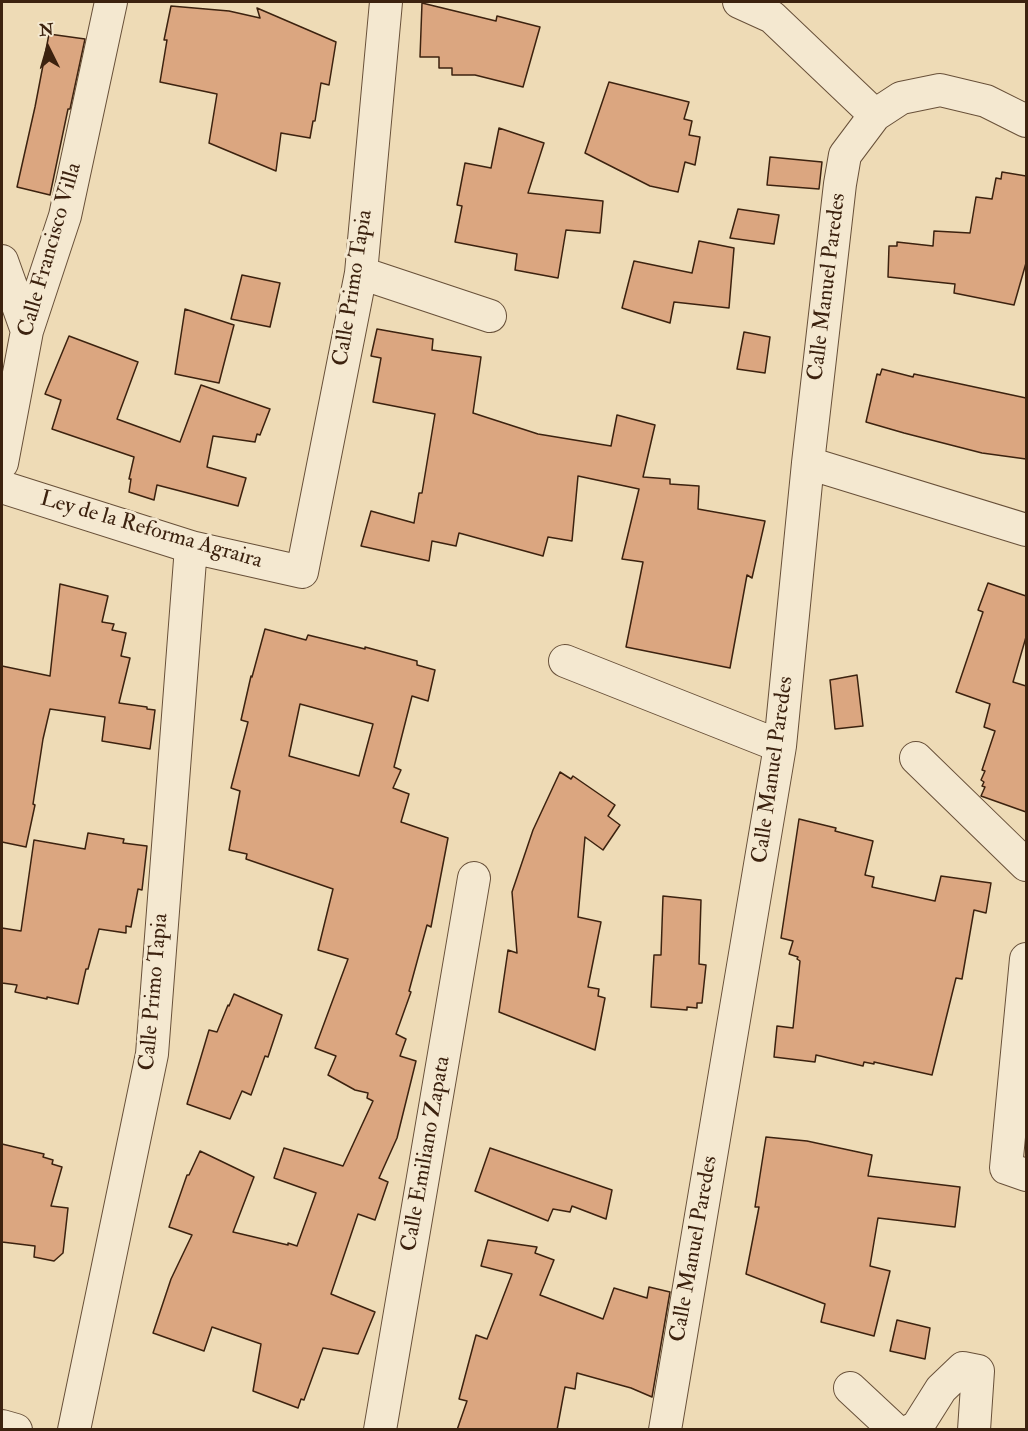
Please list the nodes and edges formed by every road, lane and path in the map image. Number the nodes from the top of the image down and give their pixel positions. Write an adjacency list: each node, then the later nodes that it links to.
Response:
1 (111, 2): 9 (street, Calle Francisco Villa)
2 (386, 2): 7 (street, Calle Primo Tapia)
3 (739, 2): 4 (street)
4 (875, 115): 5 (street, Calle Manuel Paredes); 11 (street, Calle Manuel Paredes)
5 (1026, 121)
6 (2, 261): 9 (street)
7 (361, 273): 8 (street); 15 (street, Calle Primo Tapia)
8 (490, 316)
9 (27, 331): 10 (street, Calle Francisco Villa)
10 (2, 463)
11 (808, 463): 13 (street); 17 (street, Calle Manuel Paredes)
12 (2, 487): 14 (street, Ley de la Reforma Agraira)
13 (1026, 530)
14 (191, 547): 15 (street, Ley de la Reforma Agraira); 26 (street, Calle Primo Tapia)
15 (302, 572)
16 (565, 661): 17 (street)
17 (780, 746): 28 (street, Calle Manuel Paredes)
18 (916, 758): 19 (street)
19 (1026, 865)
20 (474, 878): 27 (street, Calle Emiliano Zapata)
21 (1026, 959): 22 (street)
22 (1016, 1171)
23 (850, 1388): 29 (street)
24 (2, 1426): 25 (street)
25 (16, 1430)
26 (74, 1430)
27 (380, 1430)
28 (665, 1430)
29 (895, 1430)
30 (911, 1430): 31 (street)
31 (974, 1430)

